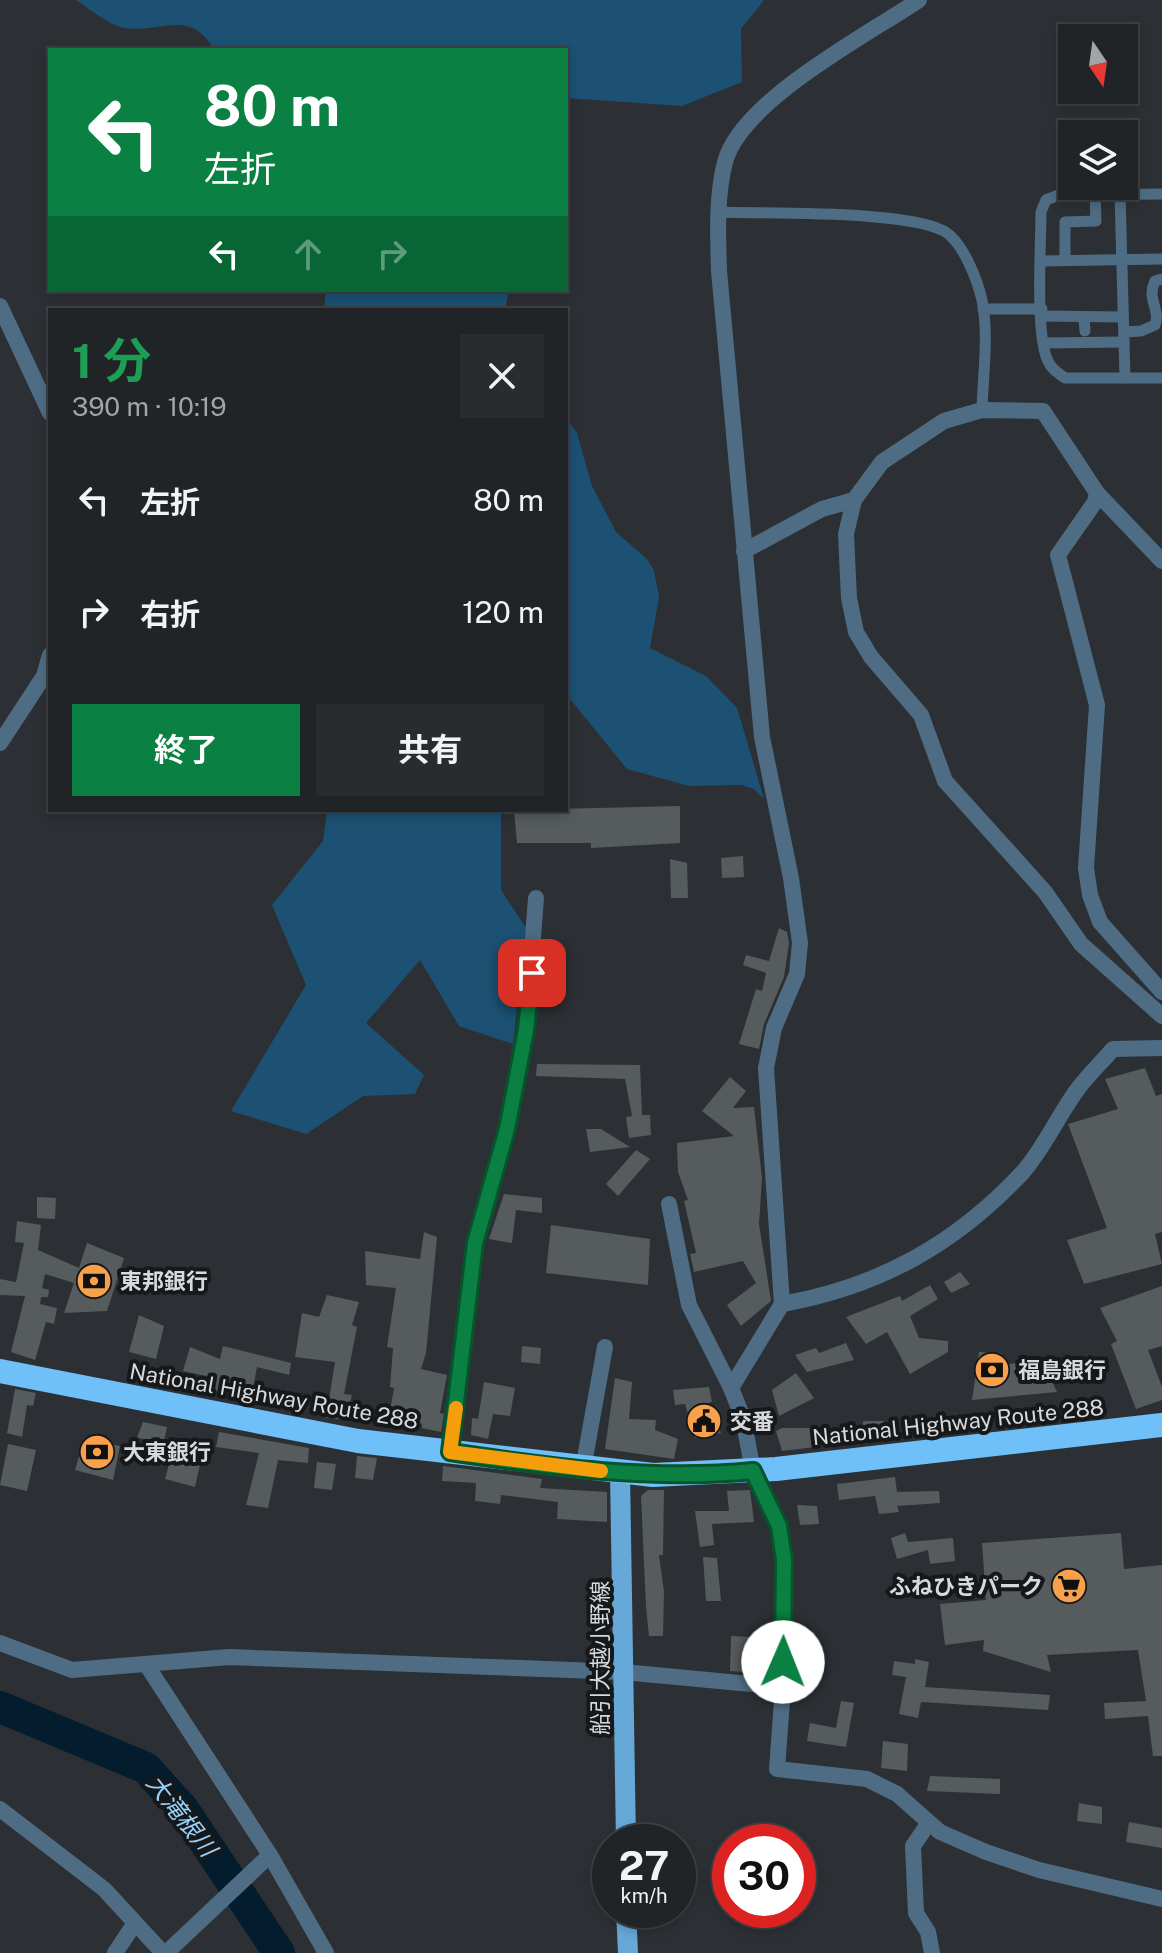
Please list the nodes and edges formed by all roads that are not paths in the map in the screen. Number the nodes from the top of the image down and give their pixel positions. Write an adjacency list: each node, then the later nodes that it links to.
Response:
1 (919, 0): 7 (street)
2 (1138, 194): 3 (lane)
3 (1162, 194)
4 (1058, 195): 11 (lane)
5 (1095, 200): 9 (lane)
6 (1120, 200): 10 (lane)
7 (719, 212): 14 (lane); 27 (street)
8 (1162, 259): 10 (lane)
9 (1065, 260): 10 (lane); 11 (lane)
10 (1122, 260): 17 (lane)
11 (1041, 261): 15 (lane)
12 (1162, 279): 18 (lane)
13 (0, 306): 23 (street)
14 (983, 309): 15 (lane); 24 (lane)
15 (1042, 313): 16 (lane); 19 (lane)
16 (1084, 317): 17 (lane); 20 (lane)
17 (1123, 317): 18 (lane)
18 (1124, 337): 20 (lane); 21 (lane)
19 (1044, 343): 20 (lane); 21 (lane)
20 (1086, 343)
21 (1125, 378): 22 (lane)
22 (1162, 378)
23 (48, 409)
24 (982, 410): 25 (street); 26 (street)
25 (1097, 493): 28 (street); 32 (street)
26 (854, 500): 27 (street); 33 (street)
27 (744, 551): 36 (street)
28 (1162, 561)
29 (48, 662): 30 (street)
30 (0, 743)
31 (536, 898): 41 (street)
32 (1162, 992)
33 (1162, 1016)
34 (1162, 1048): 36 (street)
35 (669, 1204): 39 (street)
36 (782, 1304): 39 (street)
37 (605, 1347): 42 (street)
38 (0, 1371): 41 (highway, National Highway Route 288)
39 (731, 1388): 43 (street)
40 (1162, 1425): 43 (highway, National Highway Route 288)
41 (450, 1452): 42 (highway, National Highway Route 288)
42 (583, 1469): 44 (highway, National Highway Route 288)
43 (753, 1471): 44 (highway, National Highway Route 288); 48 (street)
44 (620, 1473): 47 (main road, 船引大越小野線)
45 (0, 1643): 46 (street)
46 (146, 1664): 47 (street); 52 (street)
47 (623, 1672): 48 (street); 50 (main road, 船引大越小野線)
48 (783, 1687): 51 (street)
49 (0, 1809): 54 (street)
50 (626, 1824)
51 (928, 1824): 53 (street); 60 (street)
52 (270, 1855): 57 (street); 58 (street)
53 (1162, 1899)
54 (135, 1923): 56 (street); 57 (street)
55 (627, 1928): 59 (main road)
56 (115, 1953)
57 (164, 1953)
58 (326, 1953)
59 (628, 1953)
60 (932, 1953)

